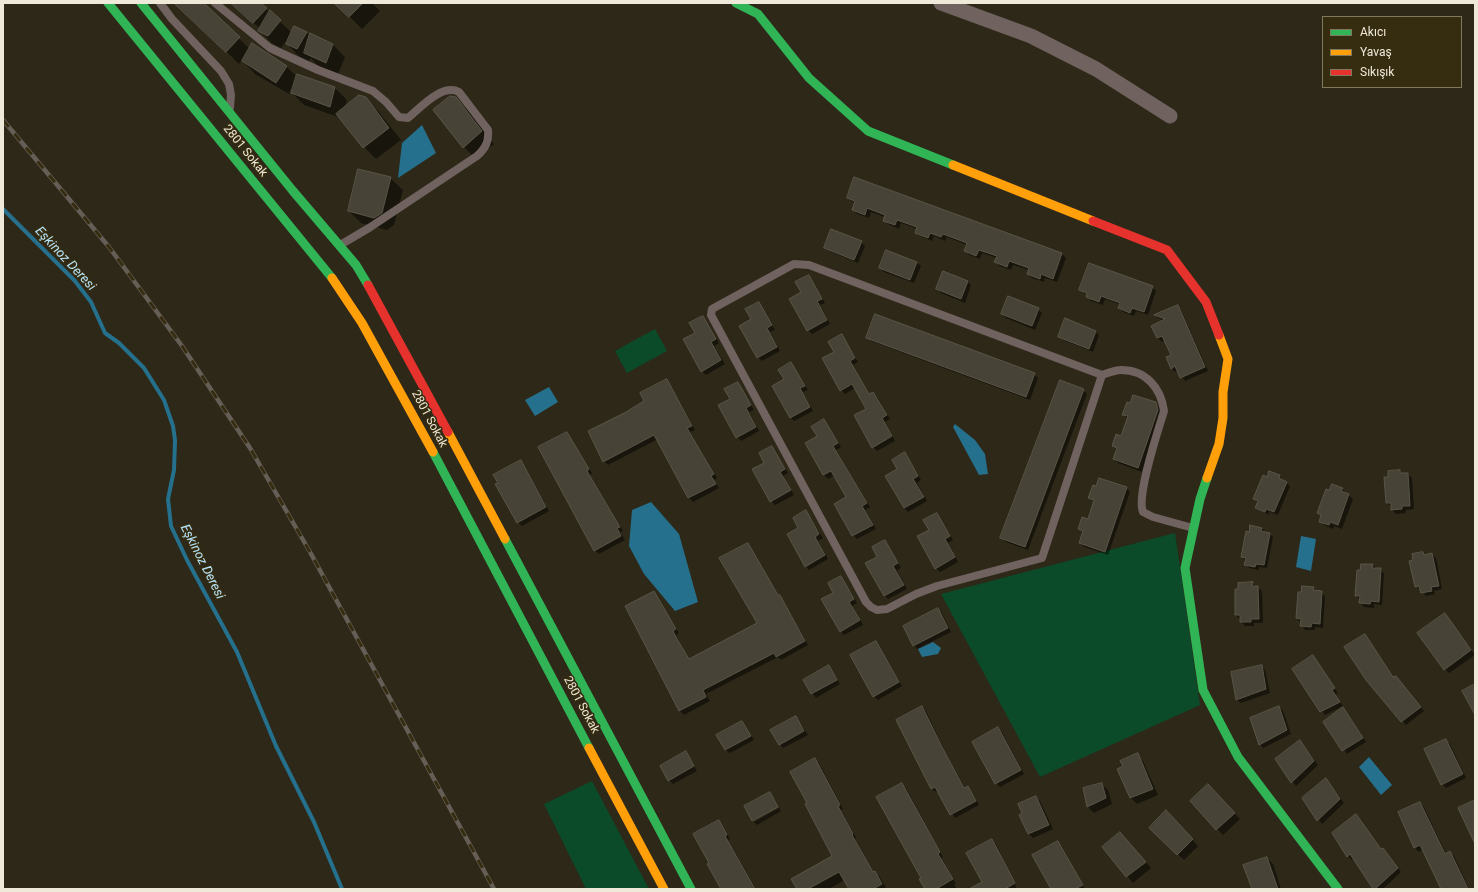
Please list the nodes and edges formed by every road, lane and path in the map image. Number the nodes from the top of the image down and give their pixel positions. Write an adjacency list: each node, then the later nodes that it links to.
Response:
1 (108, 3): 12 (main road, 2801 Sokak)
2 (141, 3): 7 (main road, 2801 Sokak)
3 (160, 3): 7 (lane)
4 (215, 3): 9 (lane)
5 (736, 3): 11 (main road)
6 (941, 3): 8 (street)
7 (230, 112): 9 (main road, 2801 Sokak)
8 (1170, 116)
9 (339, 246): 13 (main road, 2801 Sokak)
10 (1102, 375): 10 (lane); 11 (lane)
11 (1194, 528): 14 (main road)
12 (664, 889)
13 (691, 889)
14 (1338, 889)

